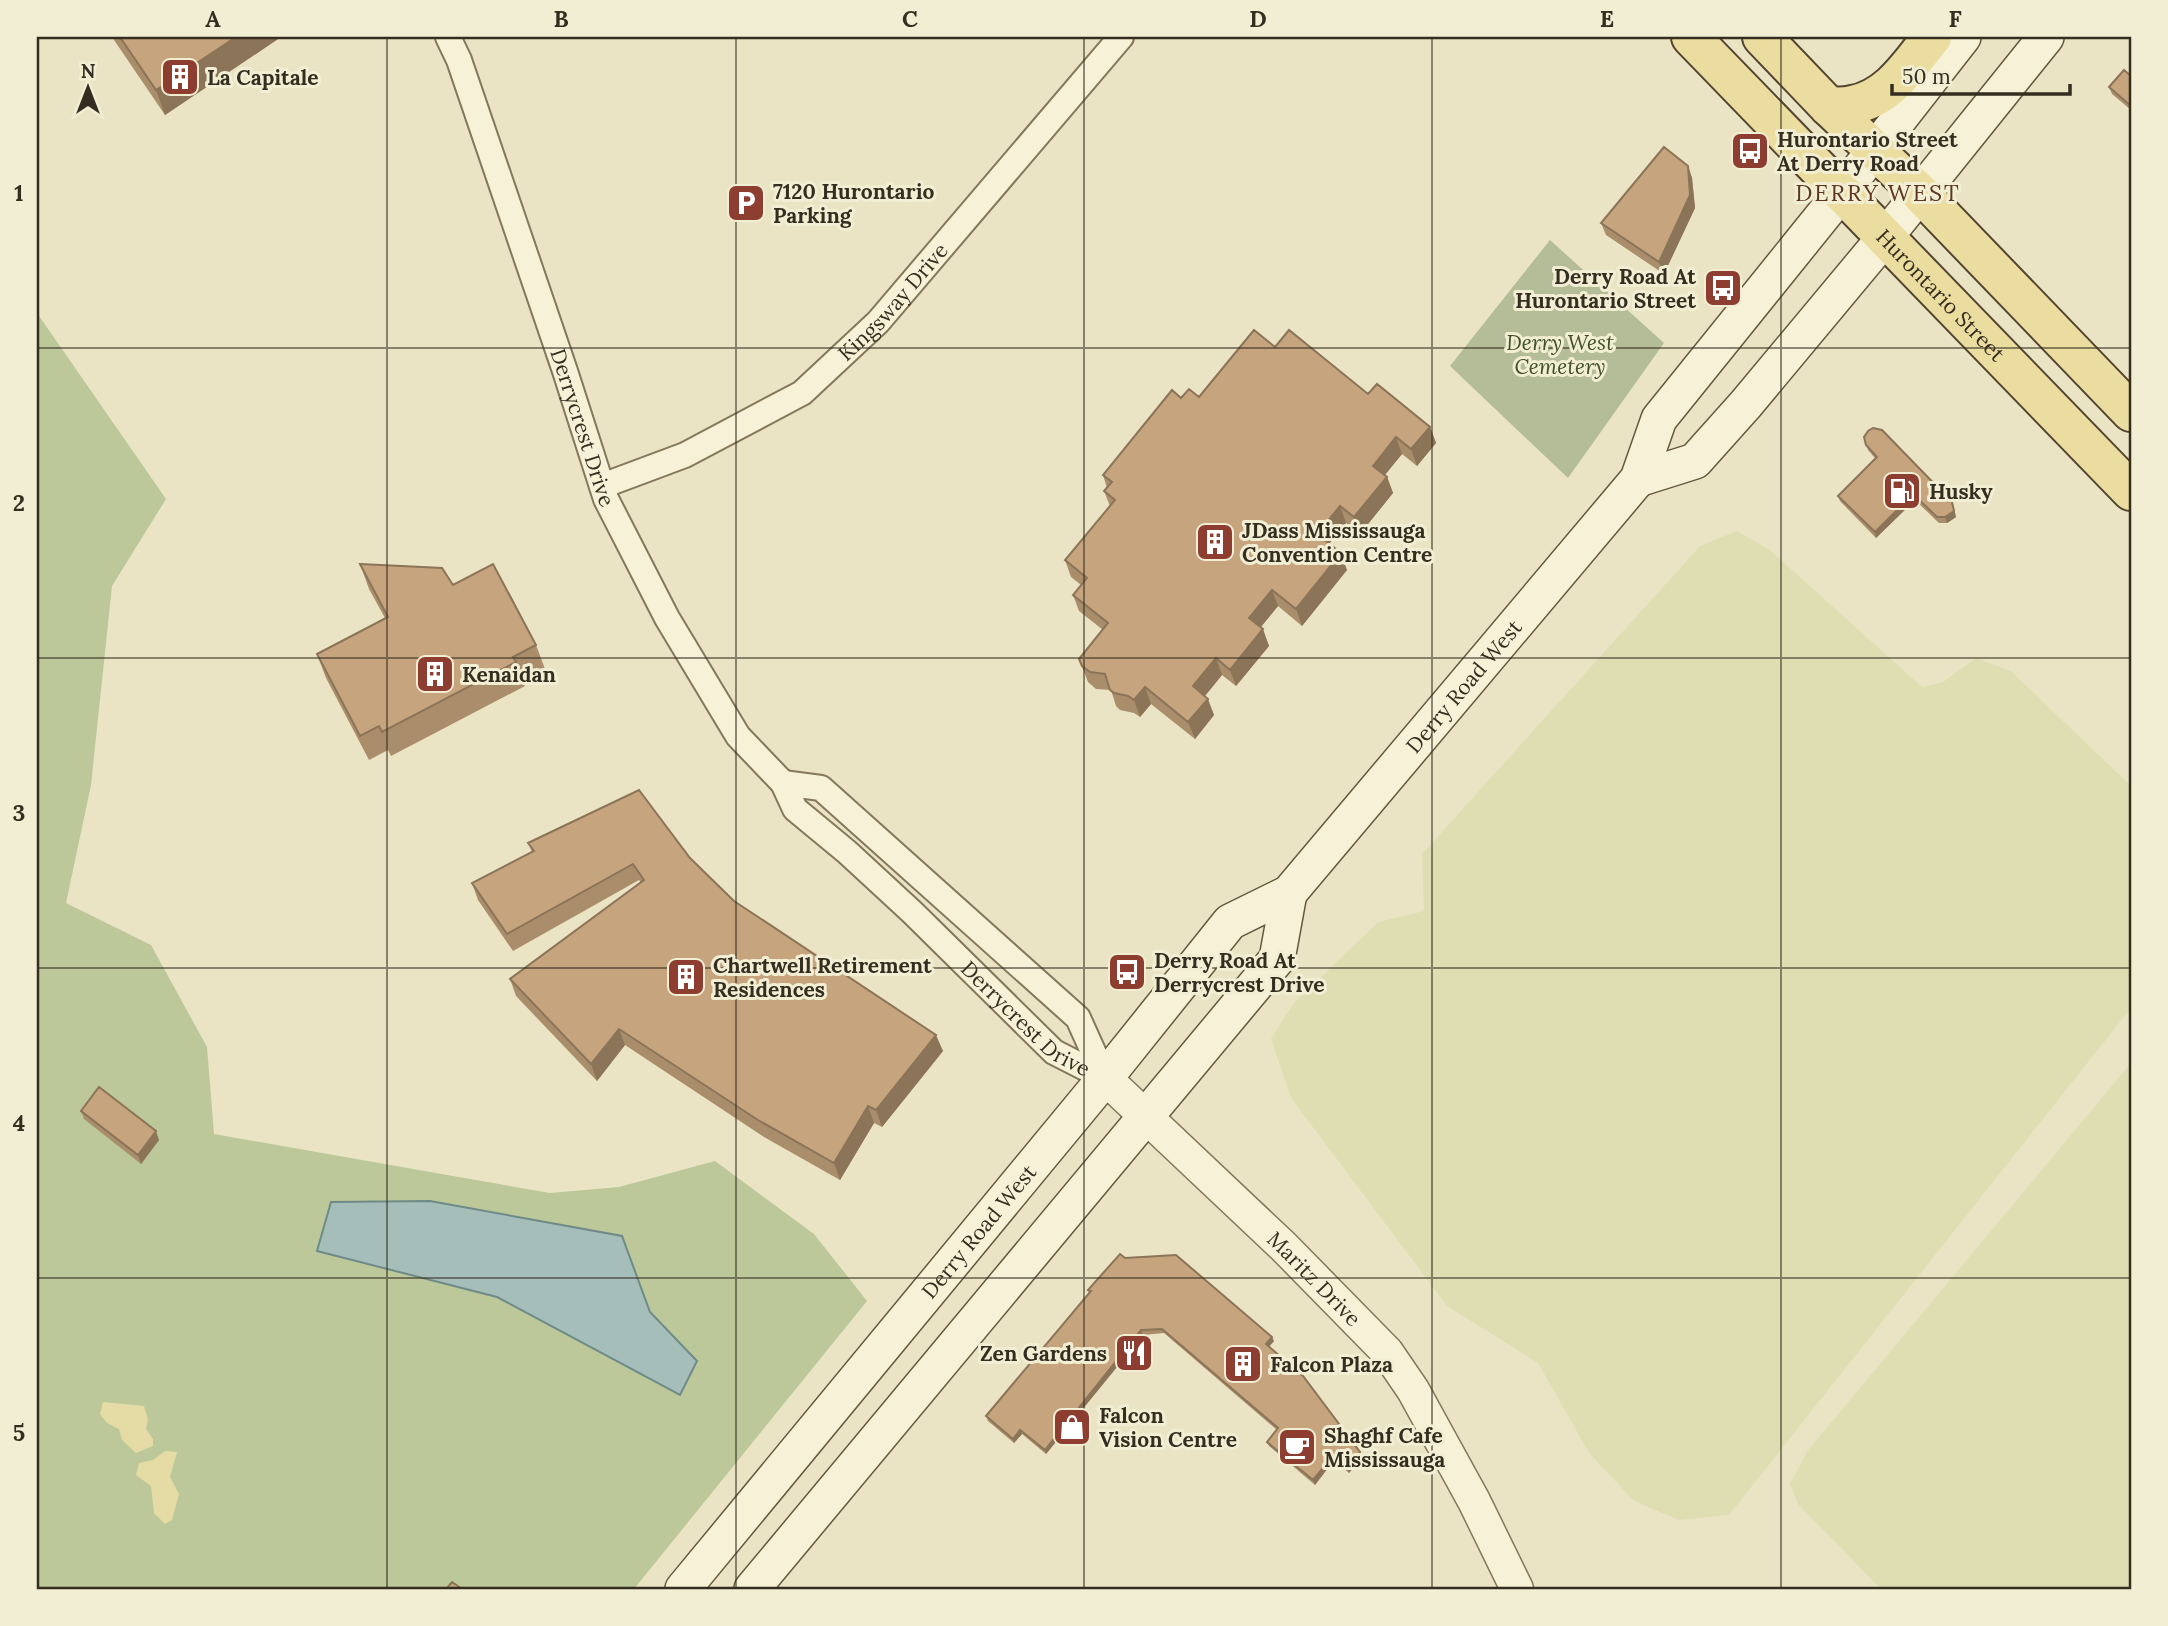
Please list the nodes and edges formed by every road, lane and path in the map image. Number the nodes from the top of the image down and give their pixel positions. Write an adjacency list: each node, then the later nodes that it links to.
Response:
1 (448, 37): 15 (street, Derrycrest Drive)
2 (1121, 37): 15 (street, Kingsway Drive)
3 (1692, 37): 10 (main road, Hurontario Street)
4 (1762, 37): 8 (main road)
5 (1932, 37): 8 (main road)
6 (1963, 37): 9 (main road, Derry Road West)
7 (2046, 37): 11 (main road)
8 (1829, 107): 9 (main road)
9 (1874, 150): 10 (main road, Derry Road West); 11 (main road)
10 (1842, 192): 12 (main road, Hurontario Street); 14 (main road, Derry Road West)
11 (1920, 193): 12 (main road); 13 (main road)
12 (1886, 236): 14 (main road); 16 (main road, Hurontario Street)
13 (2131, 412)
14 (1638, 480): 18 (main road, Derry Road West)
15 (602, 486): 17 (street, Derrycrest Drive)
16 (2131, 491)
17 (783, 783): 19 (street, Derrycrest Drive); 19 (street, Derrycrest Drive)
18 (1289, 893): 19 (main road, Derry Road West); 20 (main road, Derry Road West)
19 (1105, 1077): 20 (street, Maritz Drive); 21 (main road, Derry Road West)
20 (1147, 1116): 22 (main road, Derry Road West); 23 (street, Maritz Drive)
21 (683, 1589)
22 (752, 1589)
23 (1517, 1589)

